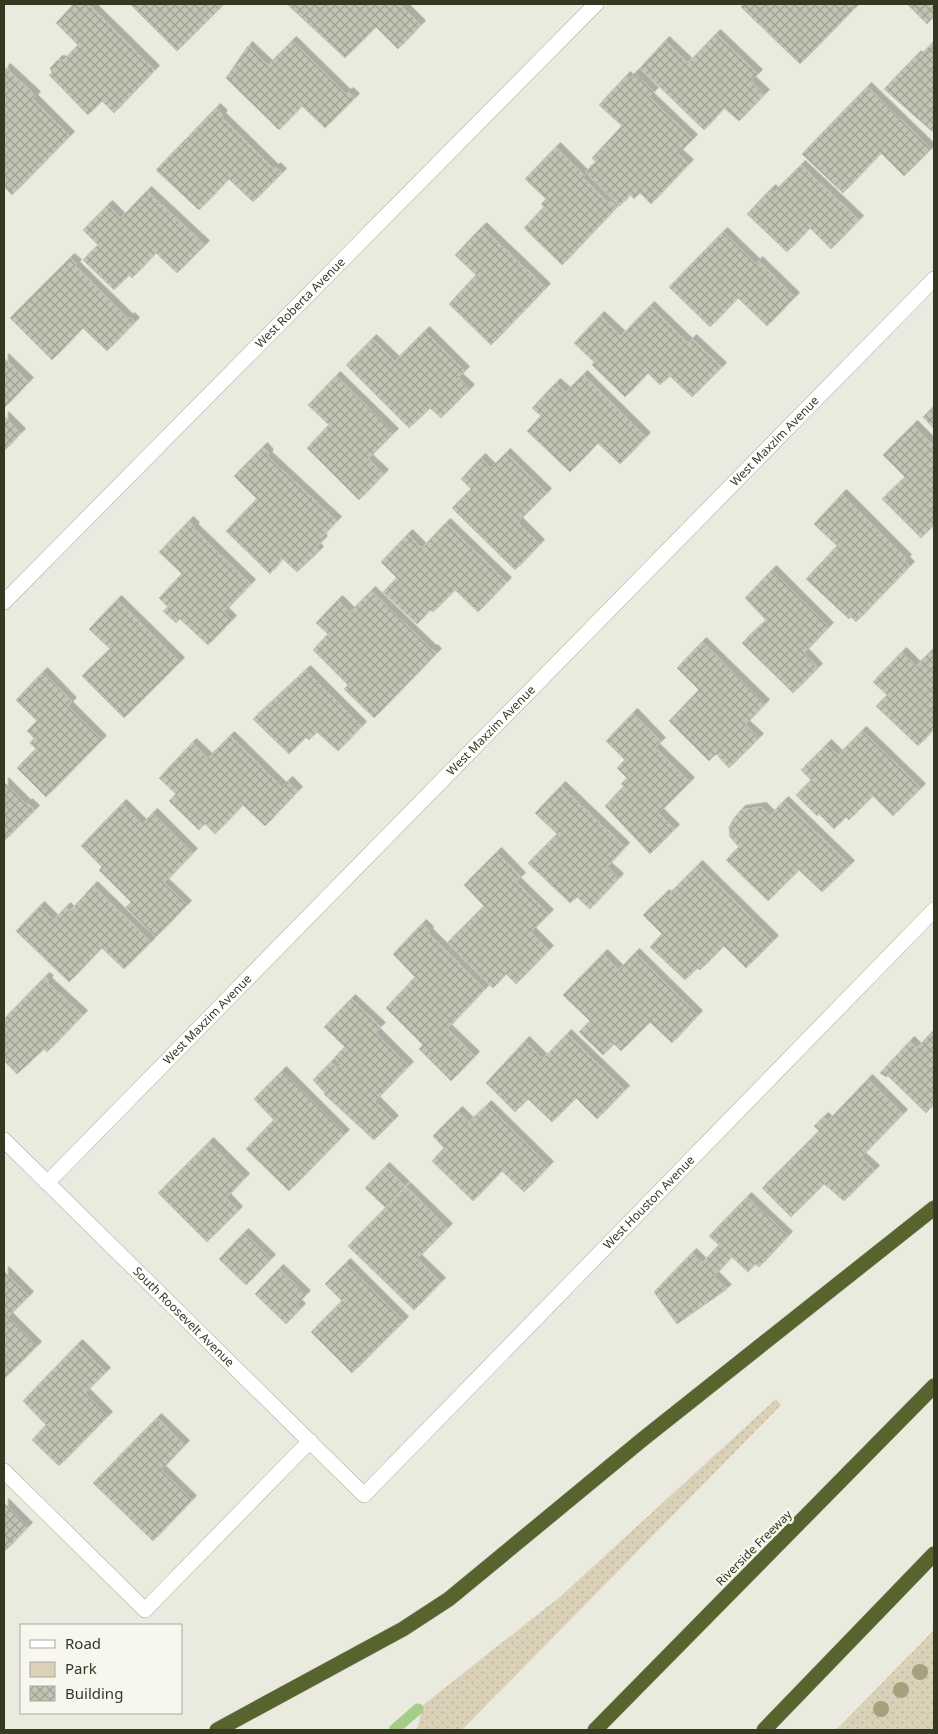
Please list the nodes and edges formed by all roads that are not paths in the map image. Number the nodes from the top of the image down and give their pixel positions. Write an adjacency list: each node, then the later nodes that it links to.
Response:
1 (596, 4): 3 (street, West Roberta Avenue)
2 (934, 279): 6 (street, West Maxzim Avenue)
3 (4, 602)
4 (934, 910): 11 (street, West Houston Avenue)
5 (4, 1140): 6 (street, South Roosevelt Avenue)
6 (46, 1182): 9 (street, South Roosevelt Avenue)
7 (934, 1208): 13 (highway)
8 (934, 1386): 14 (highway, Riverside Freeway)
9 (310, 1441): 10 (street); 11 (street, South Roosevelt Avenue)
10 (4, 1471)
11 (364, 1495)
12 (934, 1554): 15 (highway)
13 (217, 1730)
14 (595, 1730)
15 (764, 1730)

